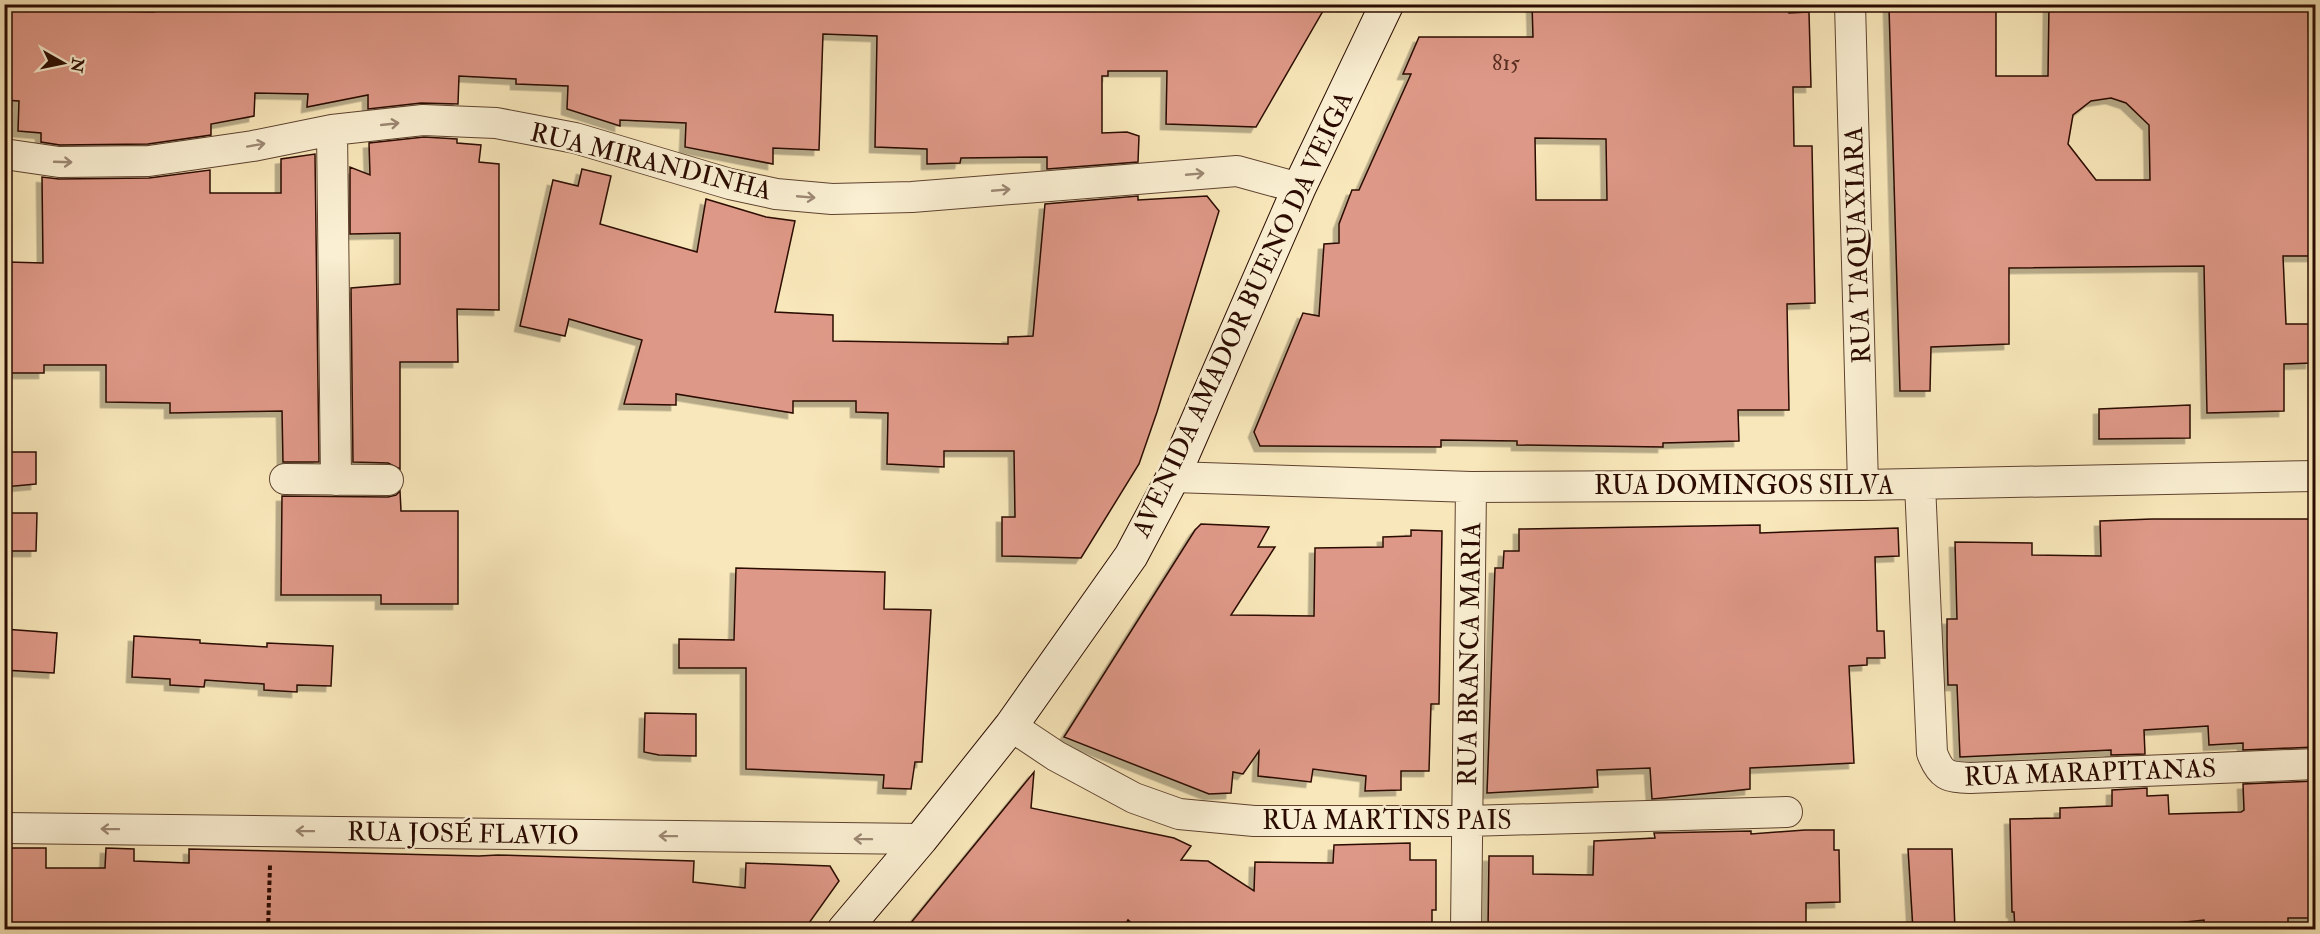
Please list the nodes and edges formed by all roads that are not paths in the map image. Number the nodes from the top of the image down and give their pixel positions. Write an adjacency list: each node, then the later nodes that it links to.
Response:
1 (1387, 4): 5 (main road, AVENIDA AMADOR BUENO DA VEIGA)
2 (1850, 4): 12 (street, RUA TAQUAXIARA)
3 (332, 130): 4 (street, RUA MIRANDINHA, one-way to 3); 5 (street, RUA MIRANDINHA, one-way to 5); 9 (street)
4 (4, 154)
5 (1299, 188): 7 (main road, AVENIDA AMADOR BUENO DA VEIGA)
6 (2316, 476): 11 (street, RUA DOMINGOS SILVA)
7 (1173, 477): 13 (street, RUA DOMINGOS SILVA); 14 (main road, AVENIDA AMADOR BUENO DA VEIGA)
8 (285, 479): 9 (street)
9 (336, 480): 10 (street)
10 (388, 480)
11 (1920, 484): 12 (street, RUA DOMINGOS SILVA); 15 (street, RUA MARAPITANAS)
12 (1863, 485): 13 (street, RUA DOMINGOS SILVA)
13 (1471, 487): 17 (street, RUA BRANCA MARIA)
14 (1011, 726): 17 (street, RUA MARTINS PAIS); 19 (main road, AVENIDA AMADOR BUENO DA VEIGA)
15 (2316, 764)
16 (1787, 812): 17 (street, RUA MARTINS PAIS)
17 (1468, 821): 21 (street, RUA BRANCA MARIA)
18 (4, 828): 19 (street, RUA JOSÉ FLAVIO, one-way to 18)
19 (921, 839): 20 (main road, AVENIDA AMADOR BUENO DA VEIGA)
20 (844, 930)
21 (1466, 930)

